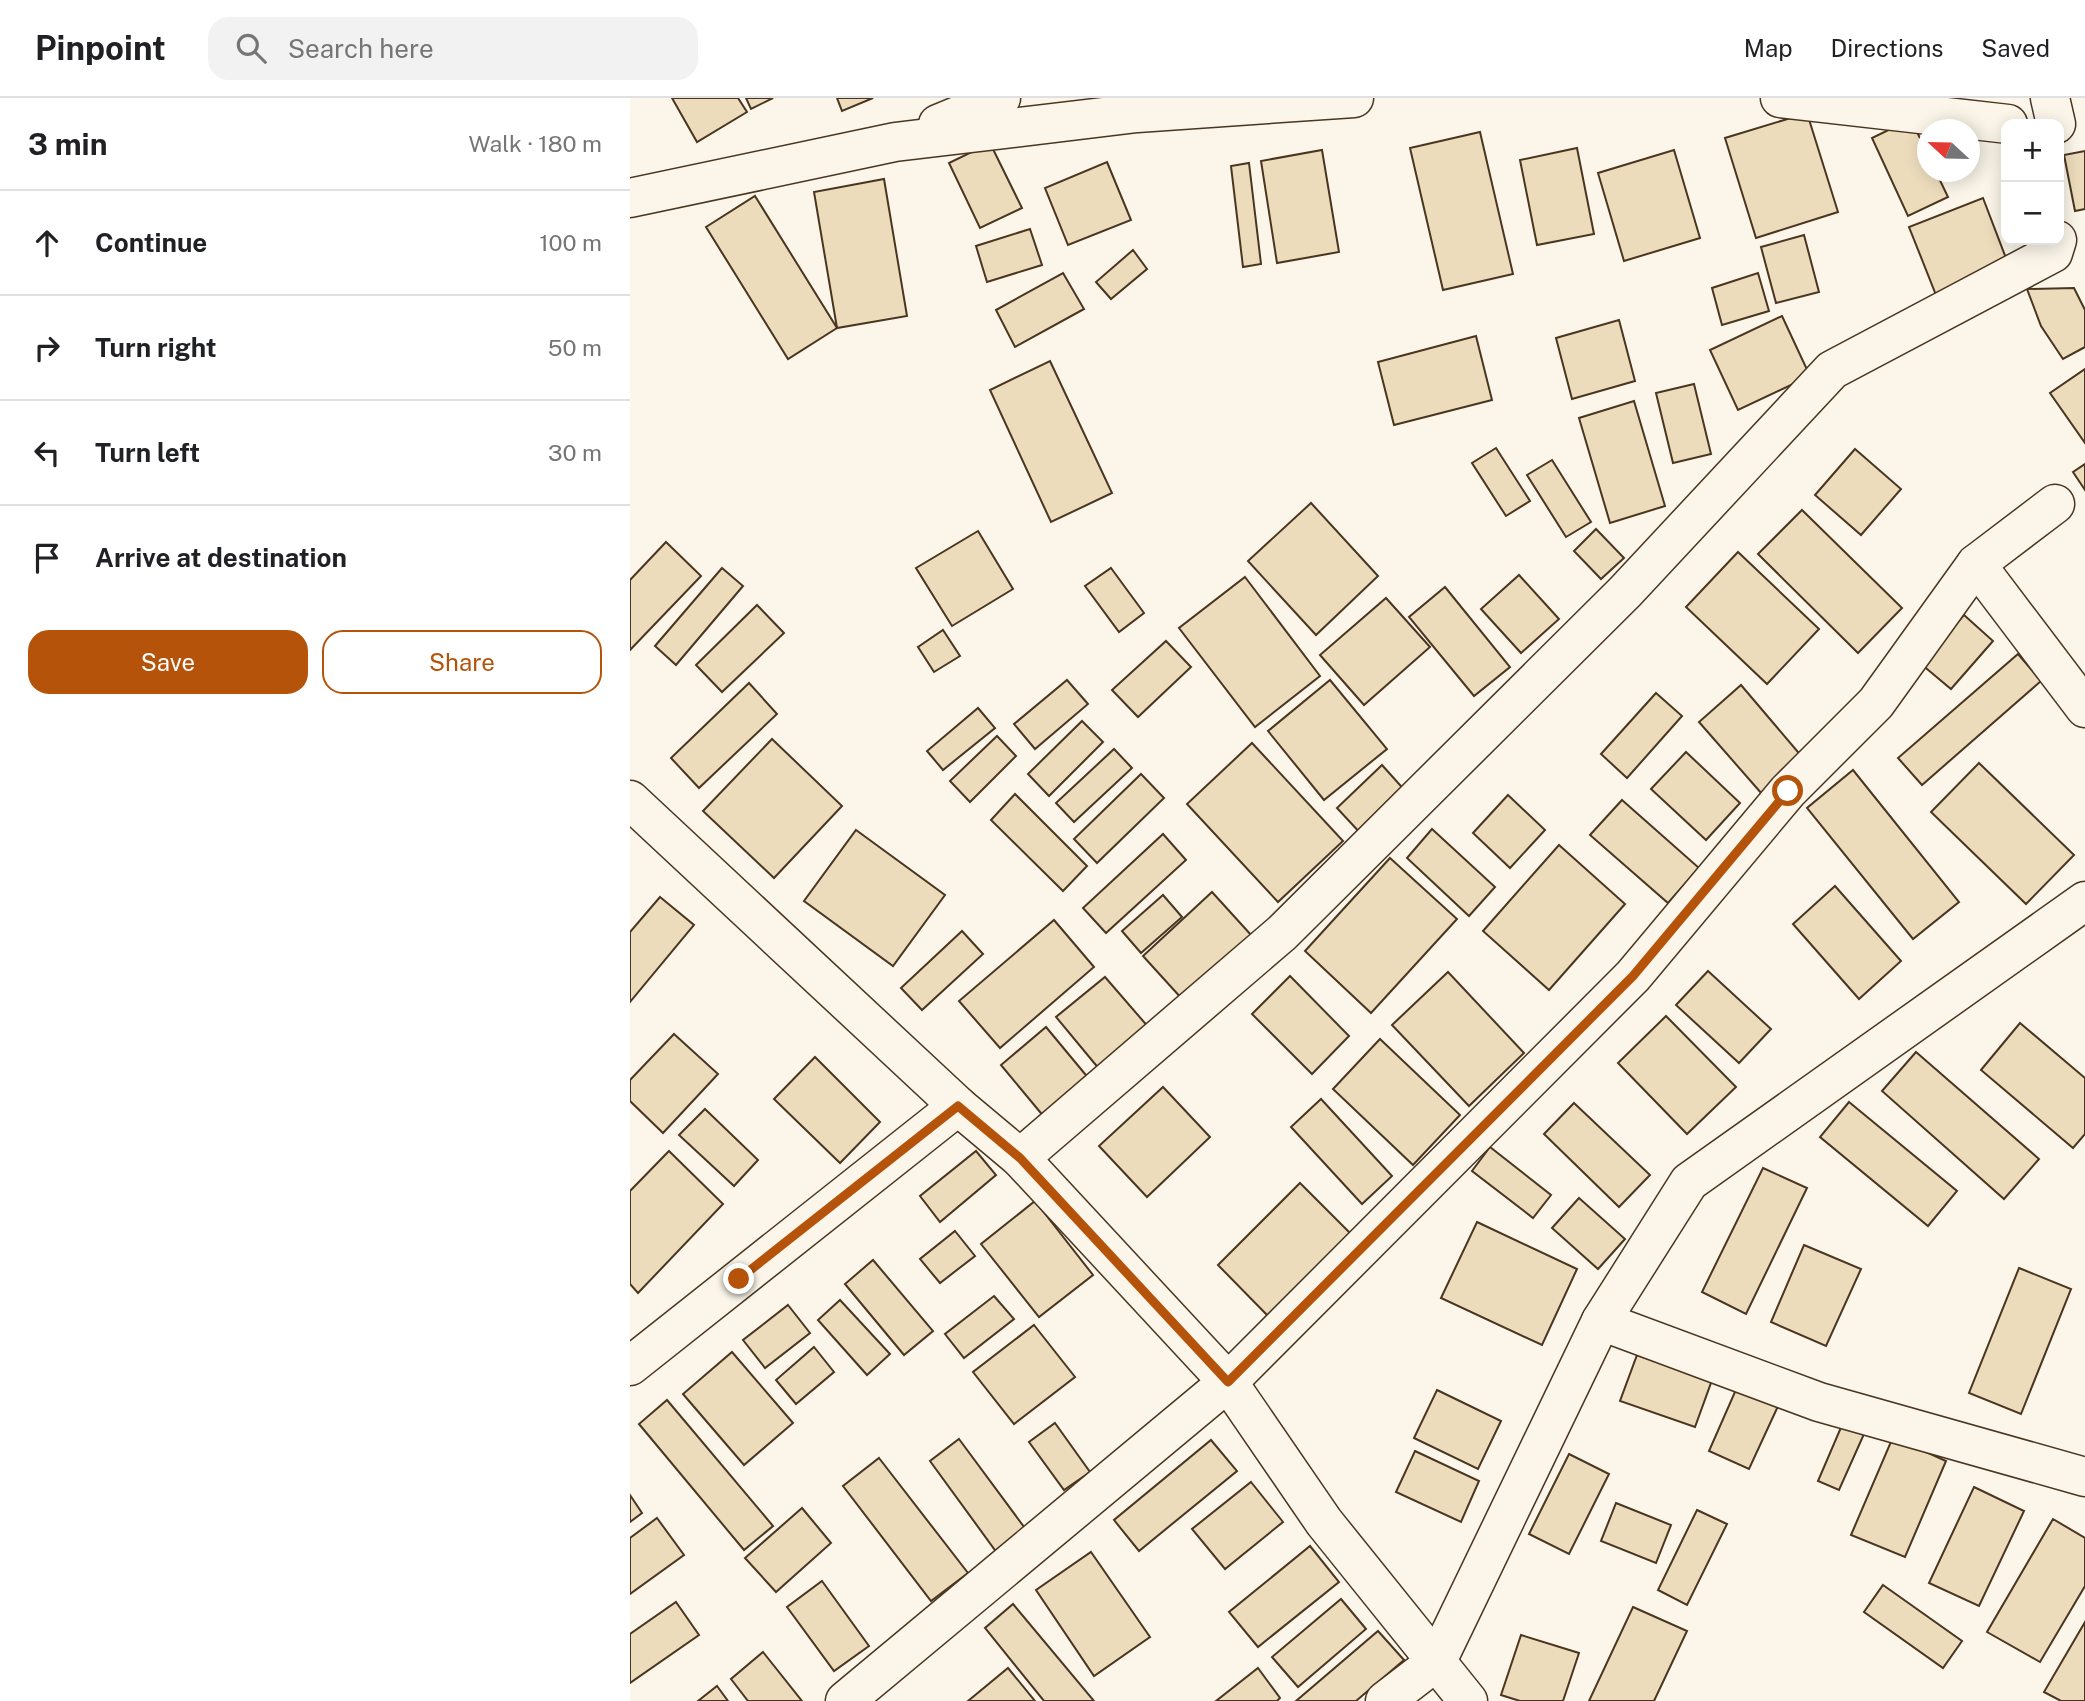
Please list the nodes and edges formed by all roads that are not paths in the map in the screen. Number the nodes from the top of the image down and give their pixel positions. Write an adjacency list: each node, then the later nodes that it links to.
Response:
1 (1001, 98): 7 (street)
2 (1354, 98): 7 (street)
3 (1780, 98): 6 (street)
4 (2050, 98): 5 (street)
5 (2055, 119)
6 (2001, 123)
7 (895, 142): 8 (street)
8 (630, 198)
9 (2055, 245): 16 (street)
10 (2055, 504): 11 (street)
11 (1976, 564): 12 (street); 19 (street)
12 (2085, 708)
13 (630, 800): 15 (street)
14 (2085, 901): 17 (street)
15 (958, 1106): 16 (street); 18 (street)
16 (1020, 1158): 19 (street)
17 (1601, 1321): 20 (street); 21 (street)
18 (630, 1366)
19 (1228, 1382): 21 (street); 22 (street)
20 (2085, 1477)
21 (1437, 1661): 23 (street); 24 (street)
22 (845, 1701)
23 (1385, 1701)
24 (1468, 1701)

